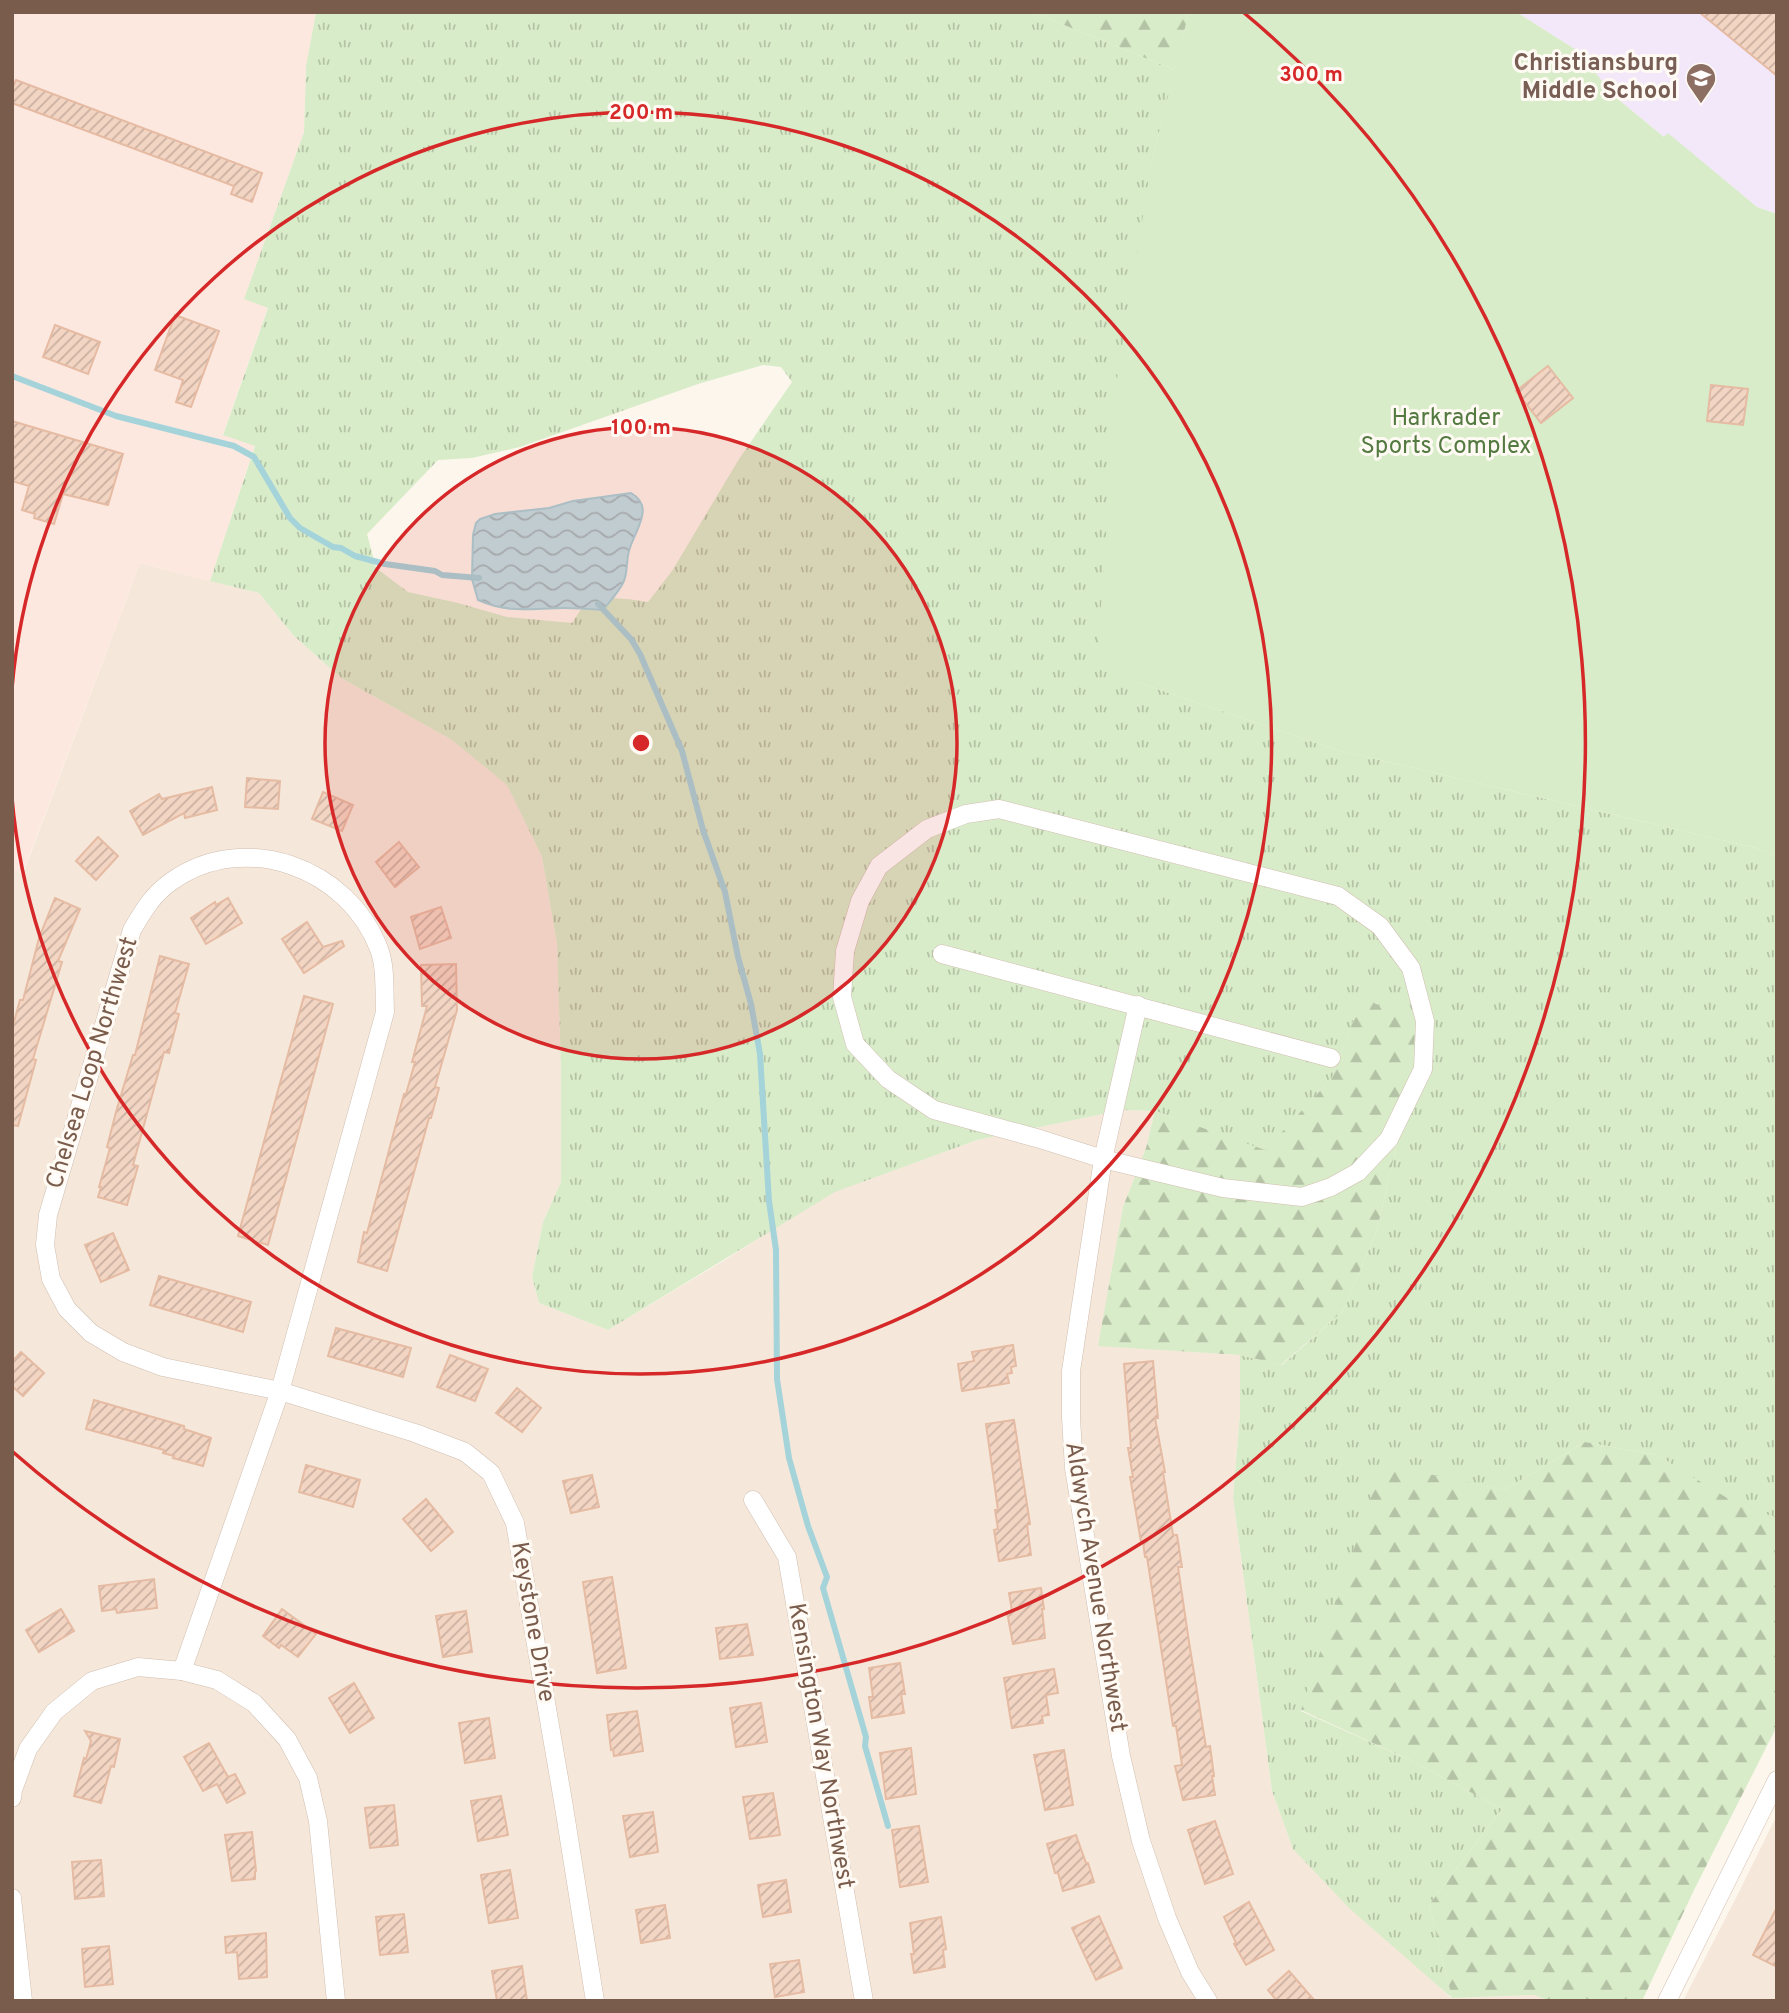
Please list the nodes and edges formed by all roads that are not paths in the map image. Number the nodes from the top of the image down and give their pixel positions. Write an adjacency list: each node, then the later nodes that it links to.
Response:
1 (942, 954): 2 (street)
2 (1138, 1005): 3 (street); 4 (street, Aldwych Avenue Northwest)
3 (1331, 1058)
4 (1103, 1159): 4 (street); 15 (street, Aldwych Avenue Northwest)
5 (280, 1391): 5 (street, Chelsea Loop Northwest); 7 (street); 13 (street, Keystone Drive)
6 (754, 1500): 14 (street, Kensington Way Northwest)
7 (183, 1671): 9 (street); 12 (street)
8 (1777, 1780): 16 (street)
9 (12, 1798)
10 (12, 1898): 11 (street)
11 (23, 2001)
12 (336, 2001)
13 (595, 2001)
14 (864, 2001)
15 (1208, 2001)
16 (1667, 2001)

